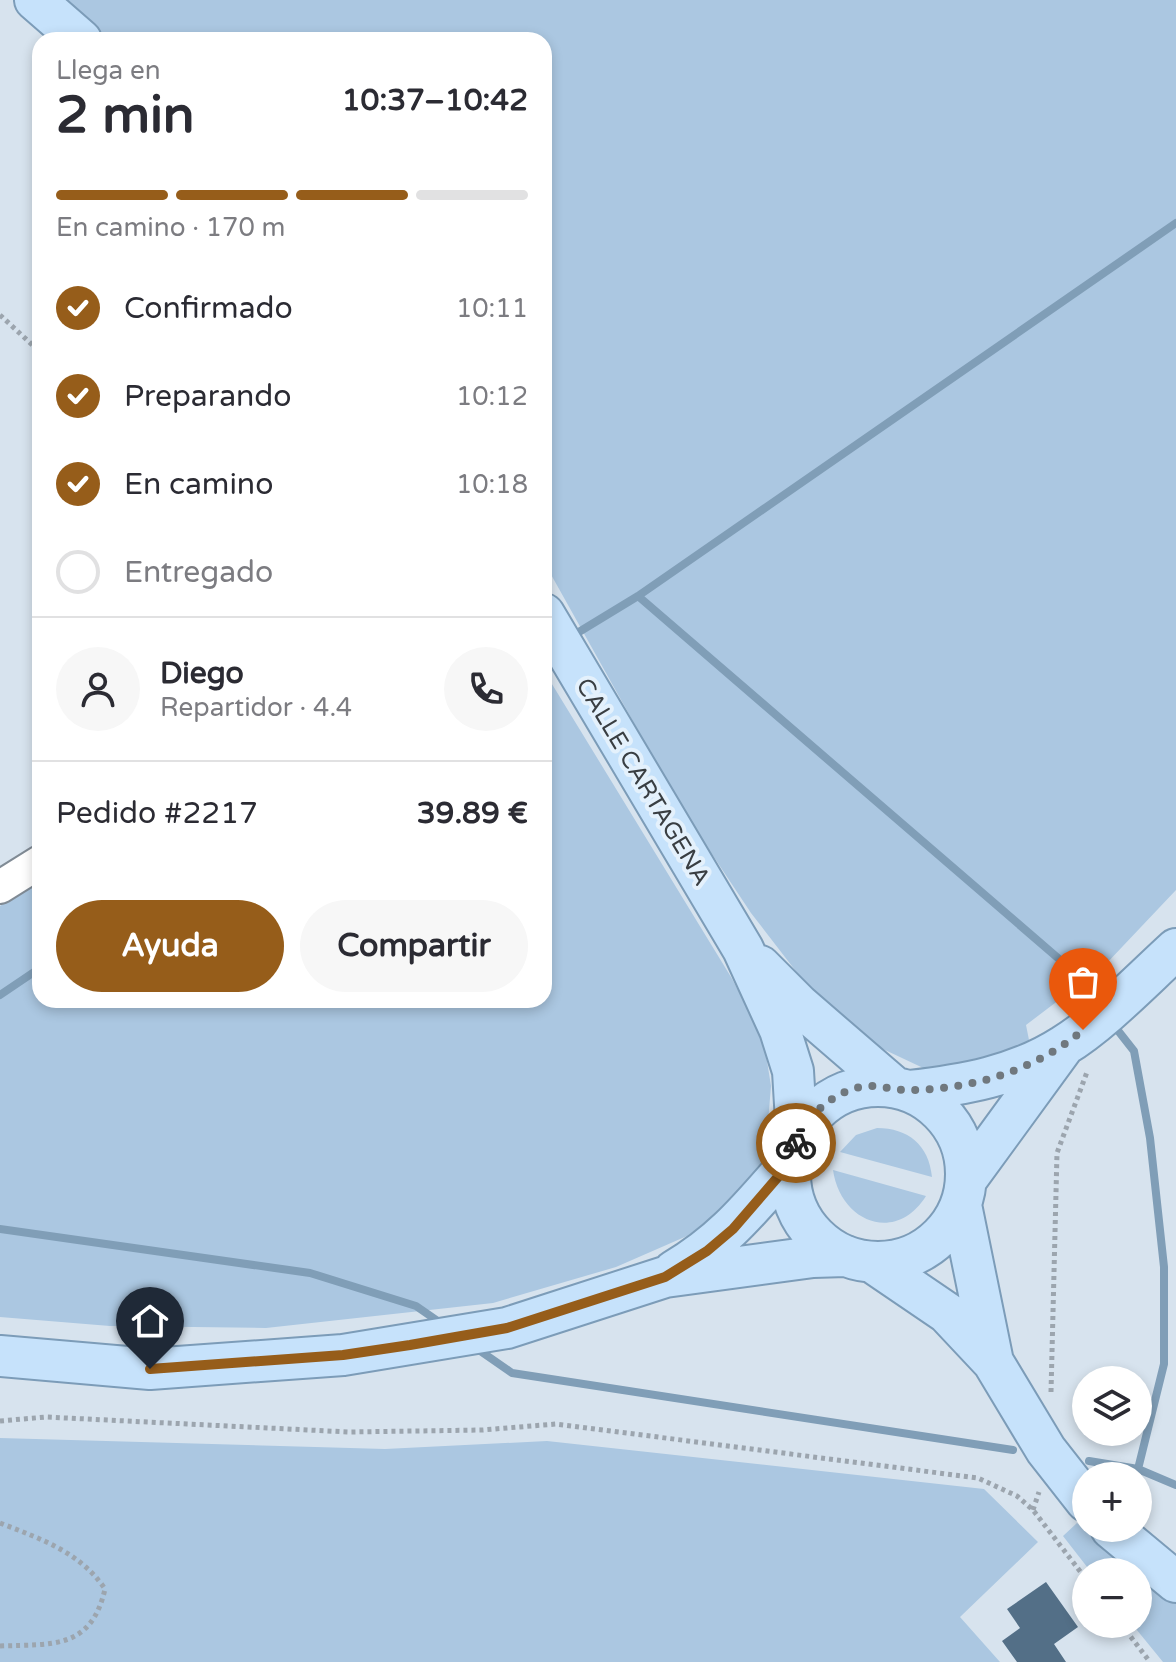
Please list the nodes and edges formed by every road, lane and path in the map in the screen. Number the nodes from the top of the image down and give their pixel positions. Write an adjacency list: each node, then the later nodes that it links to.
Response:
1 (35, 0): 2 (main road)
2 (72, 32)
3 (0, 315): 4 (path)
4 (32, 345)
5 (552, 628): 8 (main road, CALLE CARTAGENA)
6 (32, 867): 7 (street)
7 (0, 887)
8 (743, 949): 11 (main road, CALLE CARTAGENA); 12 (main road, CALLE CARTAGENA)
9 (1176, 949): 10 (main road)
10 (1077, 1048): 11 (main road); 13 (main road); 18 (path)
11 (901, 1089): 12 (main road); 13 (main road)
12 (794, 1150): 14 (main road); 15 (main road)
13 (964, 1192): 14 (main road); 17 (main road)
14 (859, 1259): 15 (main road); 17 (main road)
15 (665, 1277): 16 (main road)
16 (0, 1356)
17 (993, 1362): 20 (main road)
18 (1053, 1401)
19 (0, 1421): 23 (path)
20 (1072, 1483)
21 (0, 1523): 26 (path)
22 (1128, 1542): 24 (main road)
23 (1072, 1561)
24 (1176, 1582)
25 (1132, 1638): 27 (path)
26 (0, 1646)
27 (1150, 1662)

